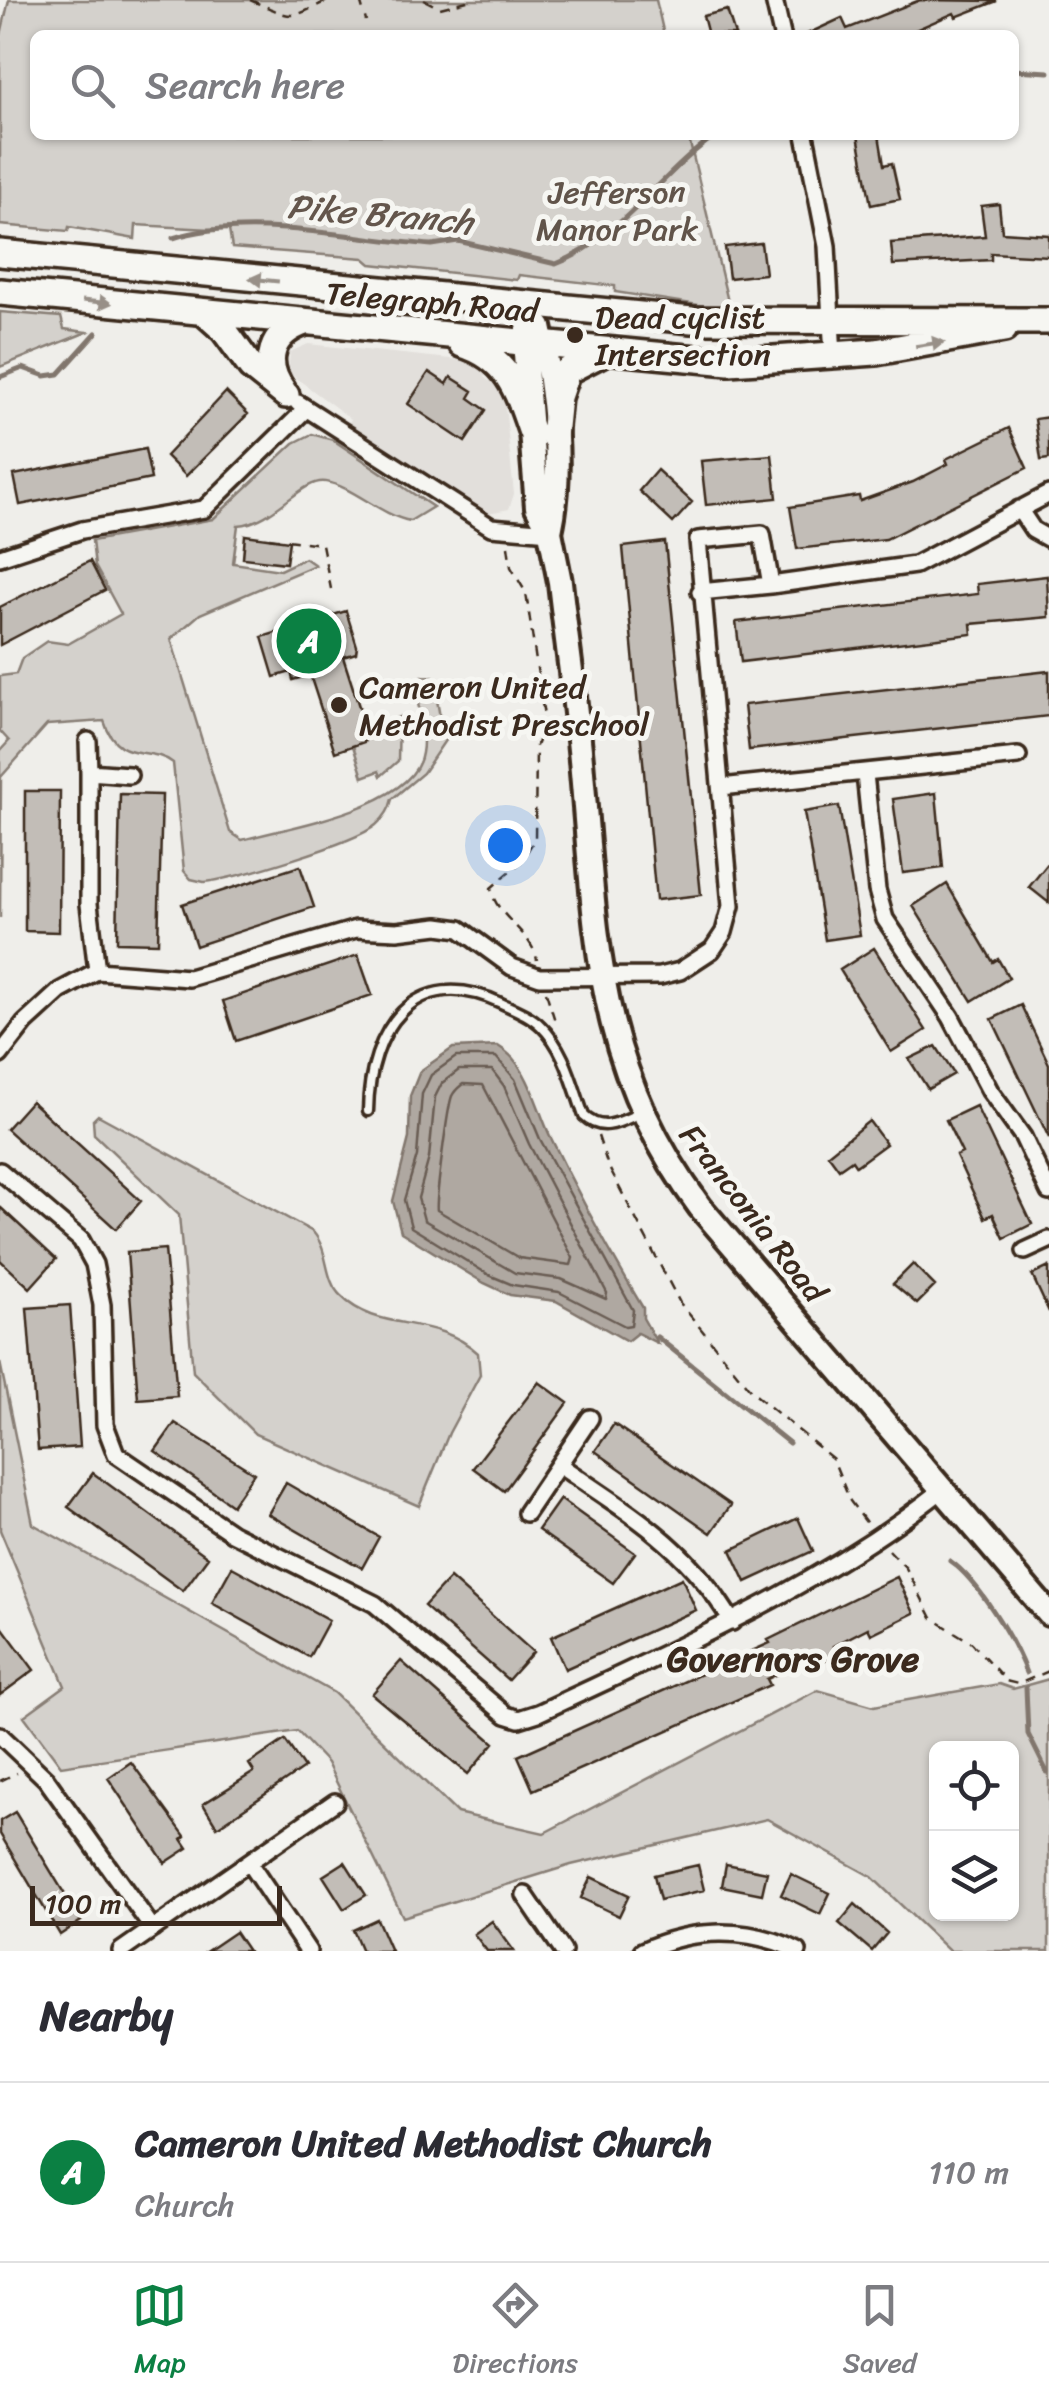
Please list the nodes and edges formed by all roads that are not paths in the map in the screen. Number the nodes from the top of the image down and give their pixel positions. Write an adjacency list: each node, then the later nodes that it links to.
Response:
1 (774, 0): 2 (street)
2 (781, 30)
3 (805, 140): 10 (street)
4 (0, 253): 6 (main road, Telegraph Road, one-way to 4)
5 (0, 292): 7 (main road, Telegraph Road, one-way to 7)
6 (535, 307): 10 (main road, Telegraph Road); 12 (main road, Franconia Road)
7 (205, 314): 9 (main road, Telegraph Road); 15 (main road)
8 (1042, 321): 10 (main road, Telegraph Road); 14 (main road, Telegraph Road, one-way to 8)
9 (305, 322): 11 (main road, Telegraph Road); 15 (main road)
10 (831, 323): 14 (street)
11 (389, 329): 12 (main road, Telegraph Road); 16 (main road)
12 (534, 343): 13 (main road, Telegraph Road); 16 (main road, Franconia Road)
13 (608, 350): 14 (main road, Telegraph Road); 16 (main road)
14 (833, 356)
15 (296, 402): 19 (street); 21 (street)
16 (542, 434): 19 (main road, Franconia Road)
17 (1049, 494): 18 (street)
18 (1018, 508): 20 (street); 22 (street)
19 (550, 532): 31 (main road, Franconia Road)
20 (1049, 539)
21 (0, 557)
22 (771, 585): 23 (street); 23 (street)
23 (700, 592): 29 (street)
24 (88, 741): 26 (street)
25 (1018, 756): 27 (street)
26 (89, 772): 28 (street); 30 (street)
27 (865, 774): 29 (street); 36 (street)
28 (129, 775)
29 (721, 787): 31 (street)
30 (96, 971): 31 (street); 32 (street)
31 (603, 978): 34 (main road, Franconia Road)
32 (0, 1055)
33 (368, 1112): 34 (lane)
34 (640, 1114): 41 (main road, Franconia Road)
35 (0, 1171): 44 (street)
36 (1049, 1192)
37 (1049, 1240): 38 (street)
38 (1026, 1250)
39 (590, 1418): 40 (street)
40 (559, 1465): 42 (street); 44 (street)
41 (942, 1490): 43 (main road, Franconia Road); 44 (street)
42 (526, 1513)
43 (1049, 1614)
44 (732, 1622)
45 (0, 1735): 49 (street)
46 (335, 1802): 47 (street)
47 (249, 1863): 49 (street); 51 (street)
48 (525, 1895): 52 (street)
49 (153, 1928): 50 (street)
50 (121, 1951)
51 (308, 1951)
52 (563, 1951)
53 (642, 1951): 54 (street)
54 (798, 1951)

